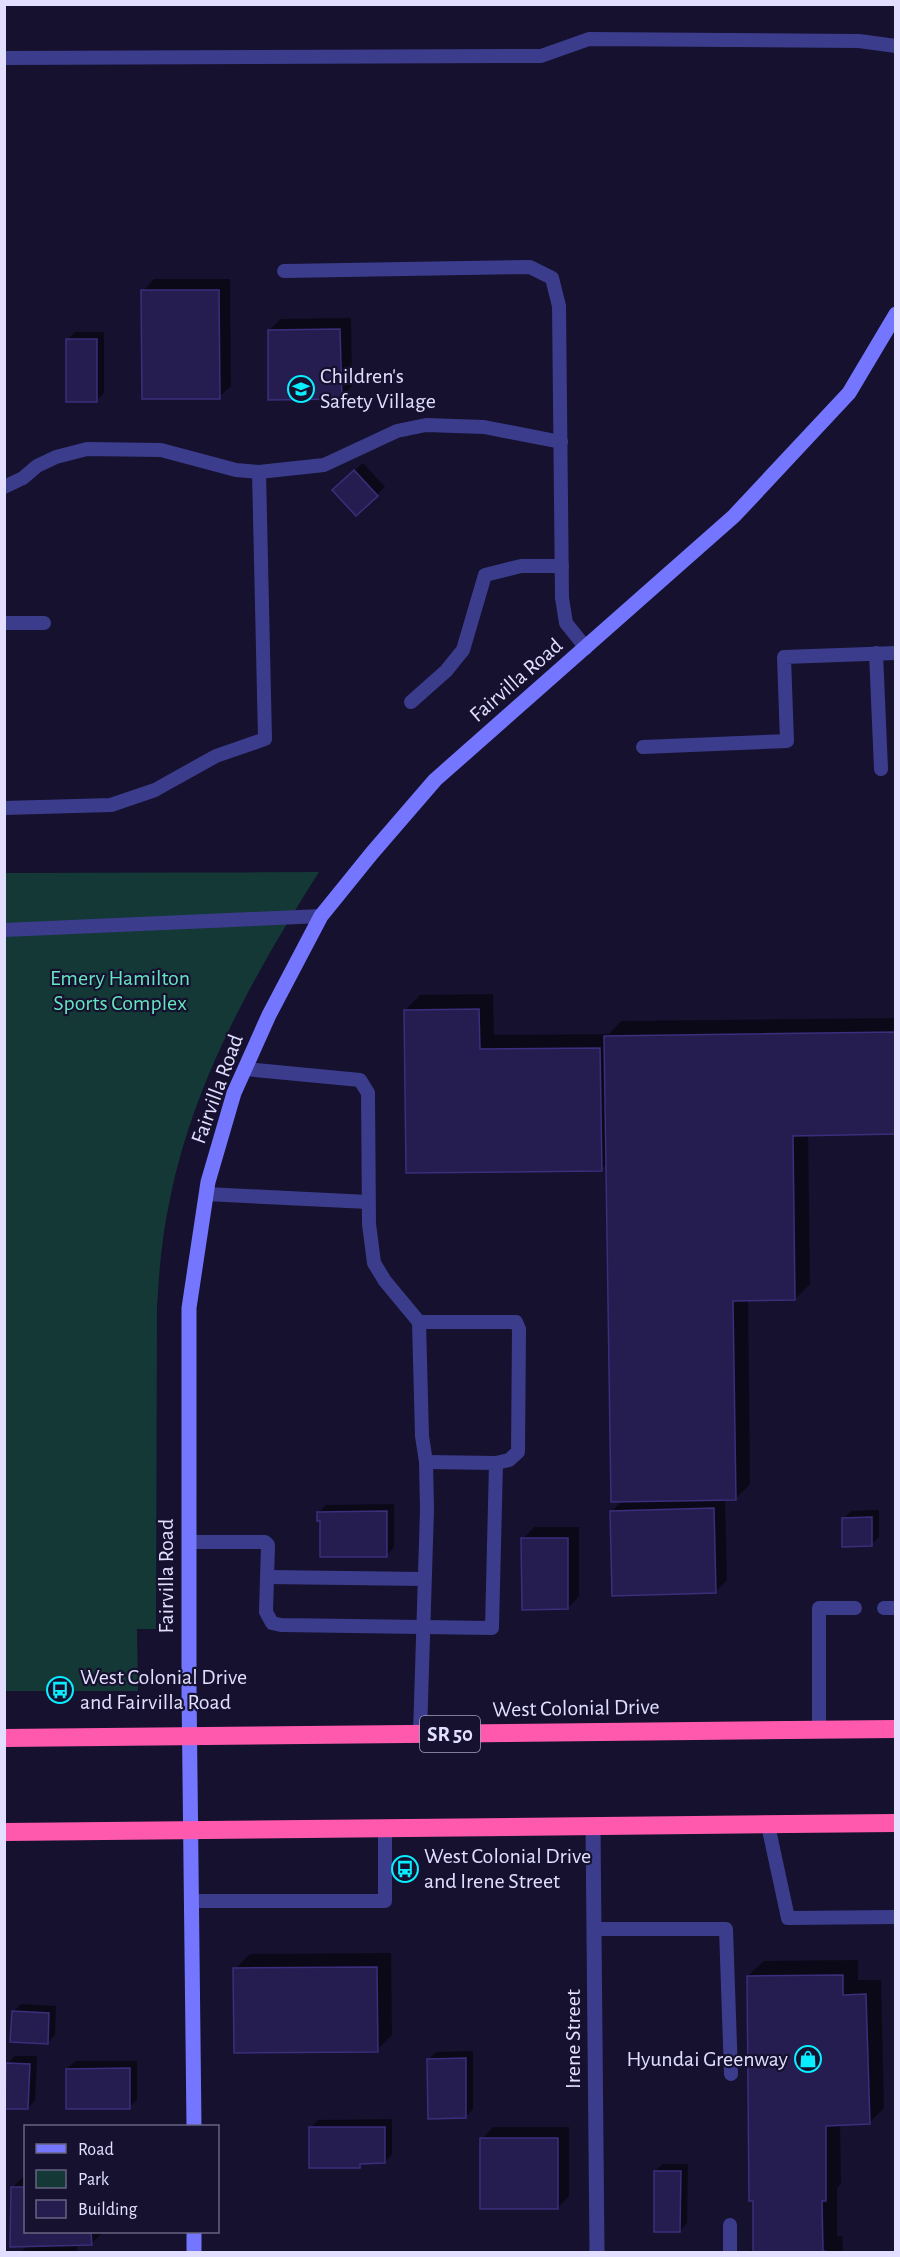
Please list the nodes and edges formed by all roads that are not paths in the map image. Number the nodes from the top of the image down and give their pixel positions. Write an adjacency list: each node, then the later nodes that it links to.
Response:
1 (894, 47): 2 (lane)
2 (4, 57)
3 (285, 271): 5 (lane)
4 (896, 314): 11 (street, Fairvilla Road)
5 (561, 442): 6 (lane); 8 (lane)
6 (259, 472): 7 (lane); 17 (lane)
7 (4, 487)
8 (562, 566): 11 (lane); 14 (lane)
9 (4, 623): 10 (lane)
10 (44, 623)
11 (586, 648): 18 (street, Fairvilla Road)
12 (876, 653): 13 (lane); 15 (lane); 16 (lane)
13 (896, 653)
14 (411, 702)
15 (643, 747)
16 (881, 769)
17 (4, 808)
18 (321, 916): 19 (lane); 20 (street, Fairvilla Road)
19 (4, 930)
20 (245, 1069): 21 (street, Fairvilla Road); 22 (lane)
21 (206, 1194): 22 (lane); 26 (street, Fairvilla Road)
22 (368, 1202): 23 (lane)
23 (419, 1322): 24 (lane); 25 (lane)
24 (426, 1462): 25 (lane); 28 (lane)
25 (496, 1463): 30 (lane)
26 (189, 1542): 27 (lane); 34 (street, Fairvilla Road)
27 (267, 1577): 28 (lane); 30 (lane)
28 (424, 1579): 30 (lane)
29 (855, 1608): 32 (lane)
30 (423, 1627): 33 (lane)
31 (896, 1729): 32 (highway, West Colonial Drive / SR 50)
32 (819, 1730): 33 (highway, West Colonial Drive / SR 50)
33 (420, 1734): 34 (highway, West Colonial Drive / SR 50)
34 (189, 1736): 35 (highway, West Colonial Drive / SR 50); 40 (street, Fairvilla Road)
35 (4, 1738)
36 (896, 1823): 37 (highway)
37 (768, 1824): 38 (highway); 43 (lane)
38 (593, 1826): 39 (highway); 44 (street, Irene Street)
39 (385, 1828): 40 (highway); 42 (lane)
40 (191, 1831): 41 (highway); 42 (street, Fairvilla Road)
41 (4, 1833)
42 (192, 1901): 46 (street, Fairvilla Road)
43 (896, 1917)
44 (594, 1929): 45 (lane); 50 (street, Irene Street)
45 (730, 2074)
46 (194, 2125)
47 (730, 2225): 51 (lane)
48 (194, 2233): 49 (street)
49 (194, 2253)
50 (597, 2253)
51 (730, 2253)

